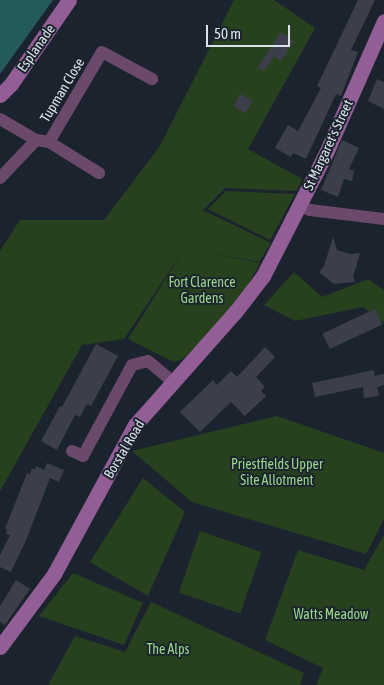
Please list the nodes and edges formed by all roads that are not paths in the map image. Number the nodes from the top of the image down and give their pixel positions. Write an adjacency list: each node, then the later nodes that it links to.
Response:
1 (69, 0): 4 (street, Esplanade)
2 (384, 22): 9 (street, St Margaret's Street)
3 (152, 79): 6 (street, Tupman Close)
4 (0, 95)
5 (0, 119): 6 (street)
6 (42, 141): 7 (street); 8 (street)
7 (99, 173)
8 (0, 178)
9 (299, 206): 10 (street); 11 (street, St Margaret's Street)
10 (384, 219)
11 (268, 267): 12 (street, Borstal Road)
12 (173, 382): 13 (street); 14 (street, Borstal Road)
13 (72, 450)
14 (0, 647)

